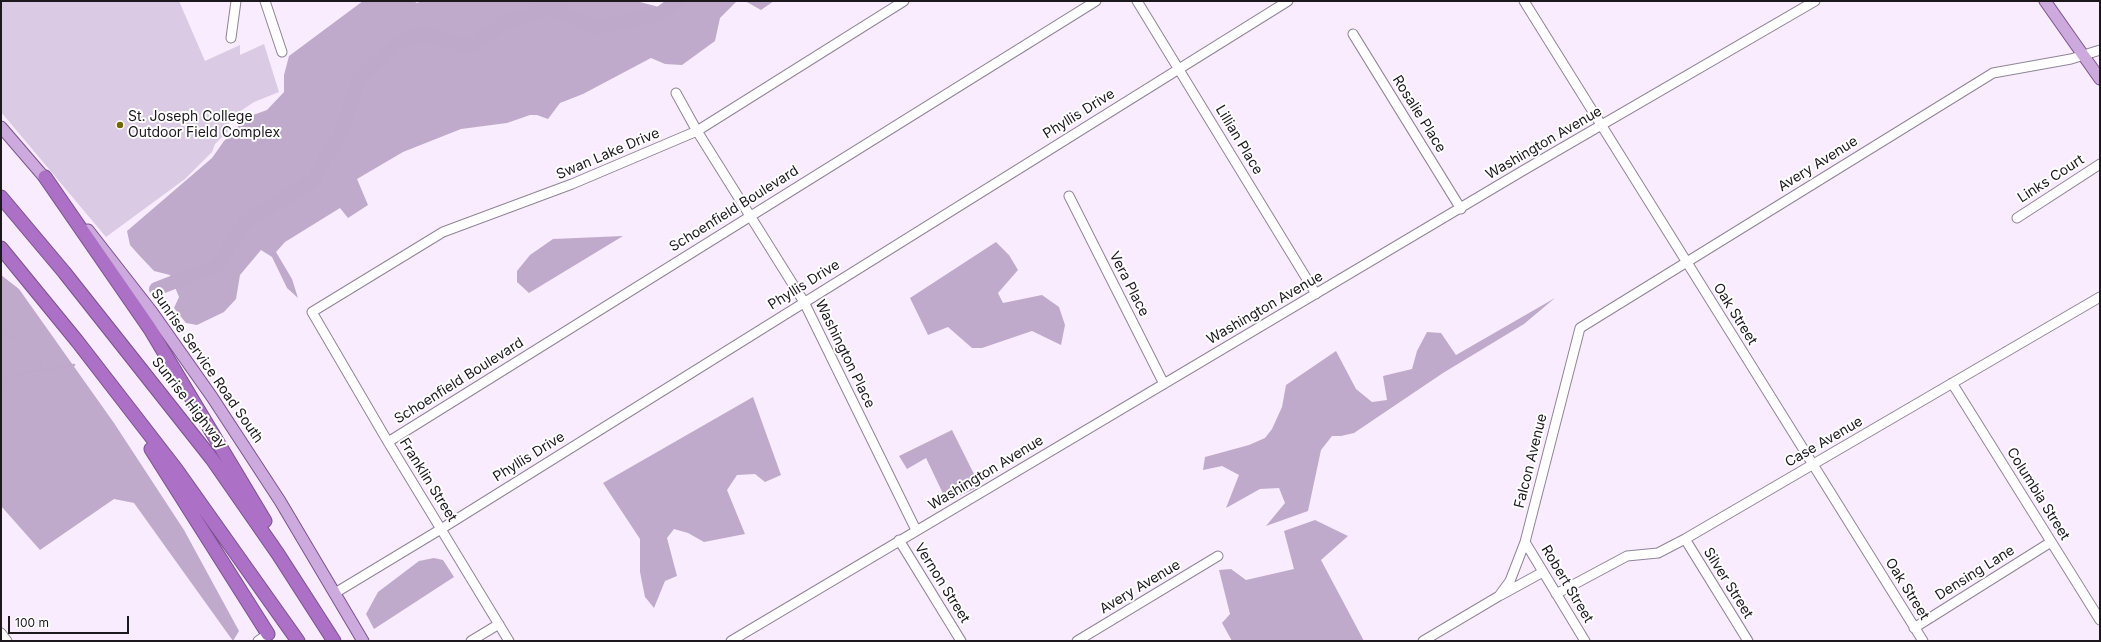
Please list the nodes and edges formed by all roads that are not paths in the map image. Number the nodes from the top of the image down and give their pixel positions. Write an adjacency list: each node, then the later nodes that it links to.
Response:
1 (236, 1): 11 (street)
2 (264, 1): 13 (street)
3 (904, 1): 20 (street, Swan Lake Drive)
4 (1096, 1): 26 (street, Schoenfield Boulevard)
5 (1137, 1): 15 (street, Lillian Place)
6 (1288, 1): 15 (street, Phyllis Drive)
7 (1524, 1): 18 (street, Oak Street)
8 (1815, 1): 18 (street, Washington Avenue)
9 (2045, 1): 14 (main road)
10 (1353, 34): 25 (street, Rosalie Place)
11 (231, 38)
12 (2100, 50): 14 (street, Avery Avenue)
13 (282, 52)
14 (2084, 56): 16 (main road); 29 (street, Avery Avenue)
15 (1180, 68): 30 (street, Lillian Place); 32 (street, Phyllis Drive)
16 (2100, 79)
17 (676, 93): 20 (street, Washington Place)
18 (1601, 126): 25 (street, Washington Avenue); 29 (street, Oak Street)
19 (1, 127): 22 (main road, Sunrise Service Road South)
20 (697, 131): 26 (street, Washington Place); 33 (street, Swan Lake Drive)
21 (2100, 164): 27 (street, Links Court)
22 (44, 177): 48 (main road, Sunrise Service Road South); 51 (highway)
23 (1070, 196): 36 (street, Vera Place)
24 (1, 197): 51 (highway, Sunrise Highway)
25 (1461, 209): 30 (street, Washington Avenue)
26 (750, 215): 32 (street, Washington Place); 38 (street, Schoenfield Boulevard)
27 (2017, 218)
28 (1, 248): 37 (highway)
29 (1686, 262): 34 (street, Avery Avenue); 39 (street, Oak Street)
30 (1316, 294): 36 (street, Washington Avenue)
31 (2100, 297): 35 (street, Case Avenue)
32 (804, 302): 40 (street, Phyllis Drive); 41 (street, Washington Place)
33 (312, 312): 38 (street, Franklin Street)
34 (1580, 328): 44 (street, Falcon Avenue)
35 (1952, 383): 39 (street, Case Avenue); 45 (street, Columbia Street)
36 (1164, 384): 41 (street, Washington Avenue)
37 (116, 391): 56 (highway); 58 (highway)
38 (388, 442): 40 (street, Franklin Street)
39 (1813, 464): 42 (street, Case Avenue); 54 (street, Oak Street)
40 (442, 529): 48 (street, Phyllis Drive); 53 (street, Franklin Street)
41 (916, 530): 43 (street, Washington Avenue)
42 (1685, 539): 49 (street, Case Avenue); 68 (street, Silver Street)
43 (899, 540): 63 (street, Washington Avenue); 64 (street, Vernon Street)
44 (1525, 542): 47 (street, Robert Street); 50 (street, Falcon Avenue)
45 (2051, 542): 52 (street, Columbia Street); 54 (street, Densing Lane)
46 (1218, 556): 65 (street, Avery Avenue)
47 (1543, 572): 49 (street, Robert Street); 50 (street, Falcon Avenue)
48 (335, 593): 60 (main road, Sunrise Service Road South)
49 (1556, 594): 67 (street, Robert Street)
50 (1498, 596): 66 (street, Falcon Avenue)
51 (309, 601): 59 (highway, Sunrise Highway)
52 (2100, 620)
53 (499, 624): 61 (street); 62 (street, Franklin Street)
54 (1914, 628): 69 (street, Oak Street)
55 (1, 633): 57 (street)
56 (266, 639)
57 (7, 641)
58 (298, 641)
59 (334, 641)
60 (363, 641)
61 (471, 641)
62 (509, 641)
63 (731, 641)
64 (962, 641)
65 (1077, 641)
66 (1423, 641)
67 (1585, 641)
68 (1748, 641)
69 (1923, 641)

